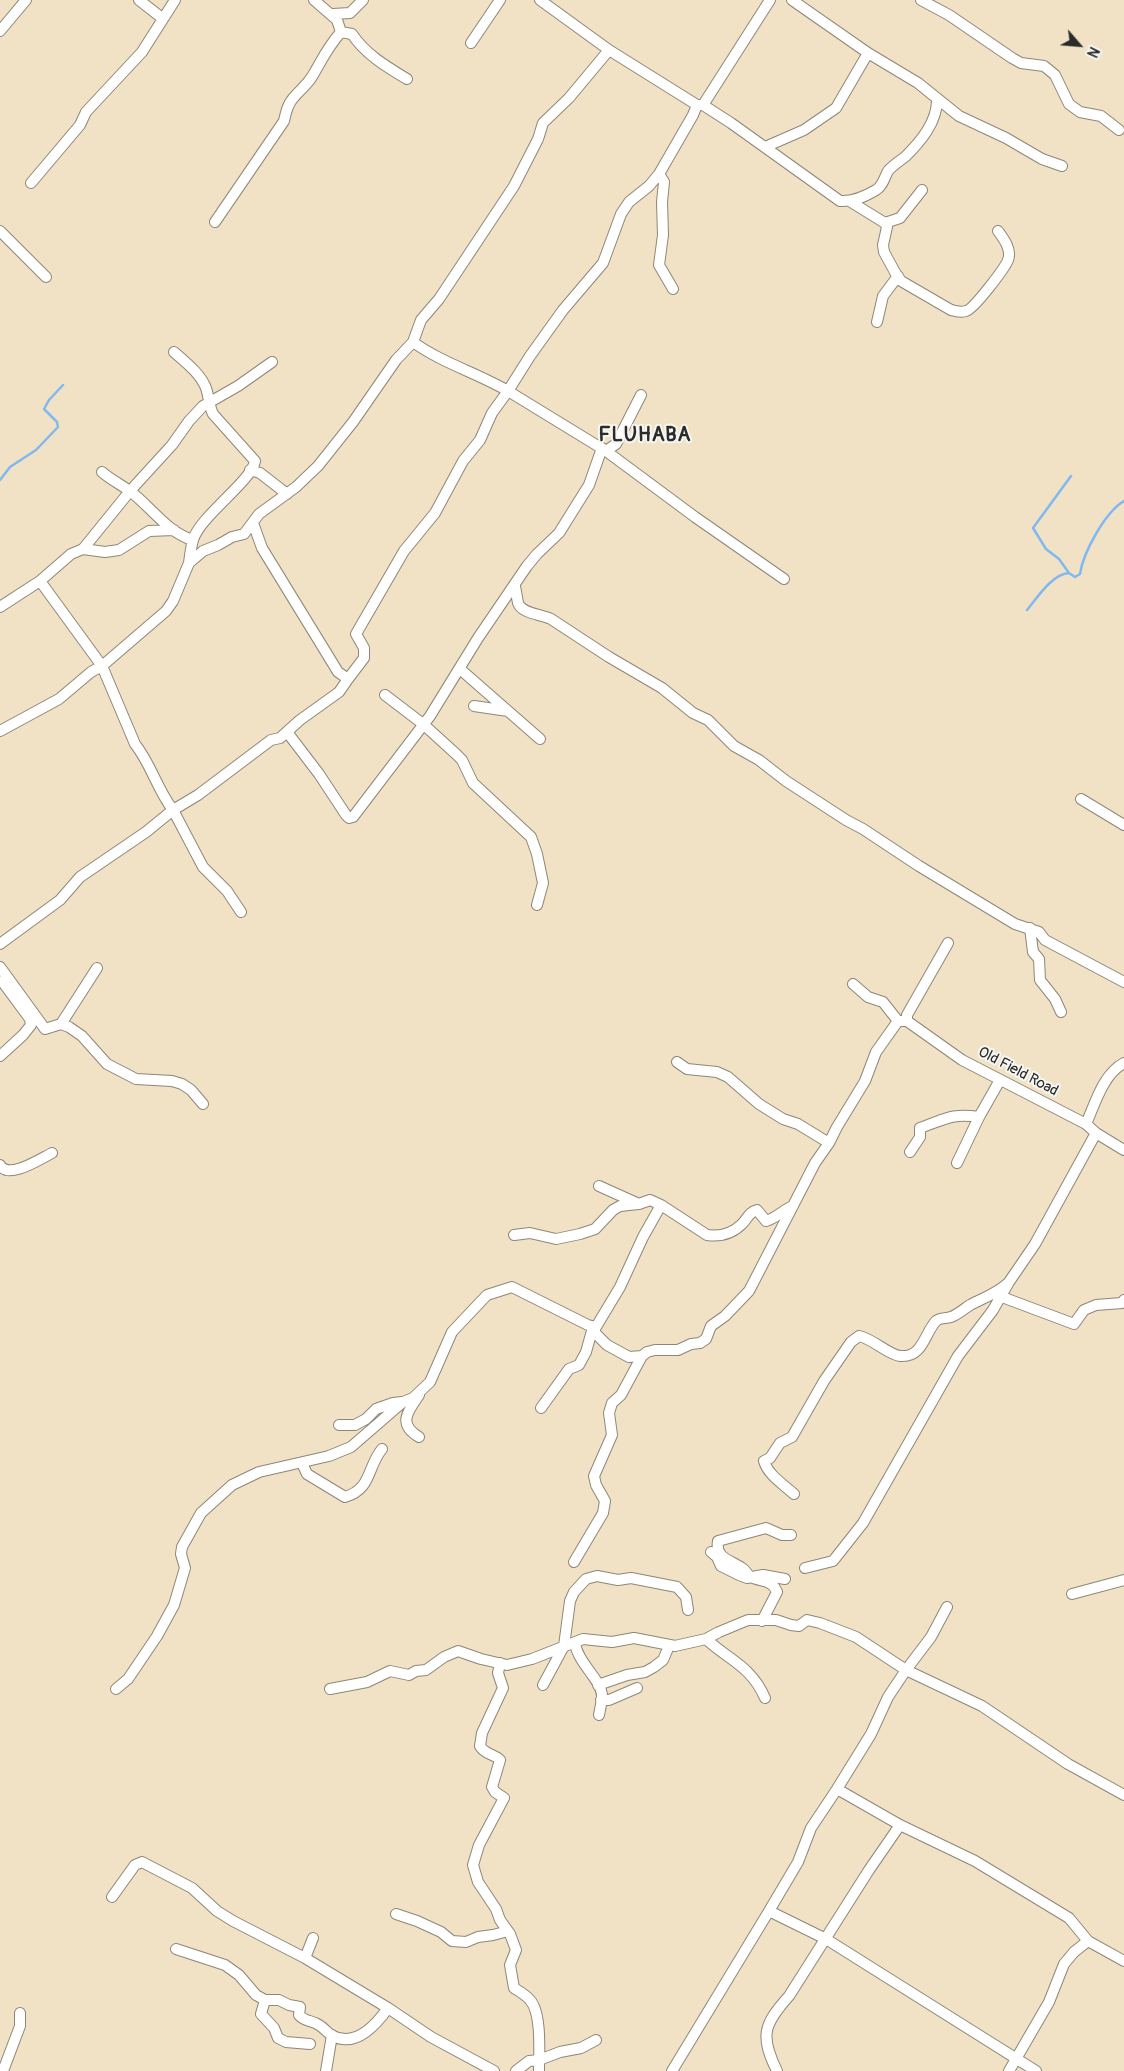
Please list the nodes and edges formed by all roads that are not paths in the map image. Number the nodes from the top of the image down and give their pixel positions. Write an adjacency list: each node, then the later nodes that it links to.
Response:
1 (26, 0): 13 (street)
2 (140, 0): 12 (street)
3 (175, 0): 12 (street)
4 (314, 0): 11 (street)
5 (363, 0): 11 (street)
6 (500, 0): 15 (street)
7 (540, 0): 16 (street)
8 (770, 0): 20 (street)
9 (792, 0): 17 (street)
10 (921, 0): 21 (street)
11 (332, 14): 14 (street)
12 (162, 18): 25 (street)
13 (0, 31)
14 (341, 32): 18 (street); 28 (street)
15 (472, 43)
16 (610, 50): 20 (street); 36 (street)
17 (868, 54): 19 (street); 22 (street)
18 (407, 79)
19 (937, 100): 23 (street); 27 (street)
20 (700, 105): 22 (street); 24 (street)
21 (1119, 130)
22 (765, 147): 27 (street)
23 (1062, 166)
24 (659, 174): 34 (street); 39 (street)
25 (31, 184)
26 (922, 190): 29 (street)
27 (851, 202): 29 (street)
28 (215, 222)
29 (885, 223): 32 (street)
30 (0, 231): 33 (street)
31 (998, 232): 32 (street)
32 (898, 276): 35 (street)
33 (46, 277)
34 (673, 289)
35 (877, 322)
36 (413, 342): 39 (street); 46 (street)
37 (174, 352): 41 (street)
38 (272, 362): 41 (street)
39 (508, 390): 42 (street); 58 (street)
40 (641, 395): 42 (street)
41 (210, 400): 43 (street); 45 (street)
42 (604, 450): 52 (street); 54 (street)
43 (250, 470): 46 (street); 49 (street)
44 (102, 472): 45 (street)
45 (130, 491): 48 (street); 50 (street)
46 (286, 494): 47 (street)
47 (253, 523): 51 (street); 58 (street)
48 (174, 530): 49 (street); 50 (street)
49 (193, 540): 51 (street)
50 (84, 549): 53 (street)
51 (189, 563): 56 (street)
52 (784, 579)
53 (40, 580): 55 (street); 56 (street)
54 (515, 586): 57 (street); 71 (street)
55 (0, 607)
56 (102, 666): 63 (street); 67 (street)
57 (460, 669): 61 (street); 62 (street)
58 (348, 679): 64 (street)
59 (385, 695): 62 (street)
60 (474, 706): 61 (street)
61 (508, 711): 65 (street)
62 (423, 724): 64 (street); 69 (street)
63 (0, 731)
64 (287, 732): 67 (street)
65 (540, 739)
66 (1081, 799): 68 (street)
67 (173, 810): 70 (street); 73 (street)
68 (1124, 825)
69 (537, 905)
70 (241, 912)
71 (1030, 928): 77 (street); 79 (street)
72 (948, 943): 80 (street)
73 (0, 944)
74 (0, 967): 81 (street)
75 (97, 968): 81 (street)
76 (0, 978): 82 (street)
77 (1124, 982)
78 (854, 984): 80 (street, Old Field Road)
79 (1061, 1012)
80 (902, 1021): 85 (street, Old Field Road); 90 (street)
81 (61, 1024): 86 (street)
82 (0, 1056)
83 (677, 1062): 90 (street)
84 (1124, 1063): 88 (street)
85 (1000, 1080): 87 (street); 88 (street, Old Field Road)
86 (203, 1104)
87 (979, 1117): 92 (street); 94 (street)
88 (1086, 1124): 89 (street, Old Field Road)
89 (1096, 1134): 91 (street, Old Field Road); 101 (street)
90 (829, 1143): 99 (street)
91 (1123, 1148)
92 (910, 1152)
93 (52, 1154): 95 (street)
94 (957, 1163)
95 (0, 1165)
96 (599, 1186): 97 (street)
97 (639, 1204): 98 (street); 100 (street)
98 (661, 1205): 99 (street); 104 (street)
99 (792, 1206): 105 (street)
100 (514, 1235)
101 (1009, 1282): 102 (street); 113 (street)
102 (1002, 1297): 103 (street); 117 (street)
103 (1124, 1300)
104 (593, 1327): 105 (street); 106 (street); 108 (street)
105 (642, 1356): 116 (street)
106 (421, 1392): 107 (street); 110 (street)
107 (403, 1402): 109 (street); 112 (street)
108 (541, 1408)
109 (339, 1425)
110 (420, 1436)
111 (382, 1449): 112 (street)
112 (302, 1462): 134 (street)
113 (794, 1494)
114 (791, 1535): 118 (street)
115 (711, 1552): 118 (street)
116 (574, 1562)
117 (805, 1568)
118 (751, 1577): 119 (street); 124 (street)
119 (785, 1579)
120 (1124, 1580): 121 (street)
121 (1072, 1594)
122 (947, 1607): 130 (street)
123 (688, 1610): 127 (street)
124 (762, 1621): 125 (street); 130 (street)
125 (706, 1639): 128 (street); 136 (street)
126 (575, 1643): 127 (street); 128 (street); 132 (street)
127 (564, 1646): 129 (street); 131 (street)
128 (669, 1646): 132 (street)
129 (500, 1663): 135 (street); 145 (street)
130 (906, 1670): 139 (street); 140 (street)
131 (543, 1685)
132 (598, 1685): 137 (street)
133 (637, 1688): 137 (street)
134 (116, 1689)
135 (330, 1689)
136 (765, 1698)
137 (601, 1700): 138 (street)
138 (599, 1715)
139 (837, 1789): 141 (street); 143 (street)
140 (1124, 1796)
141 (900, 1825): 147 (street); 148 (street)
142 (112, 1898): 150 (street)
143 (769, 1911): 147 (street); 164 (street)
144 (396, 1914): 145 (street)
145 (508, 1931): 159 (street)
146 (313, 1938): 150 (street)
147 (826, 1938): 158 (street); 165 (street)
148 (1088, 1941): 151 (street); 158 (street)
149 (176, 1949): 152 (street)
150 (305, 1958): 153 (street)
151 (1124, 1961)
152 (265, 2000): 155 (street); 157 (street)
153 (388, 2008): 155 (street); 162 (street)
154 (20, 2013): 160 (street)
155 (332, 2035): 161 (street)
156 (596, 2040): 159 (street)
157 (310, 2044)
158 (1016, 2058): 166 (street); 167 (street)
159 (539, 2066): 163 (street)
160 (3, 2071)
161 (326, 2071)
162 (494, 2071)
163 (516, 2071)
164 (672, 2071)
165 (777, 2071)
166 (1009, 2071)
167 (1036, 2071)

